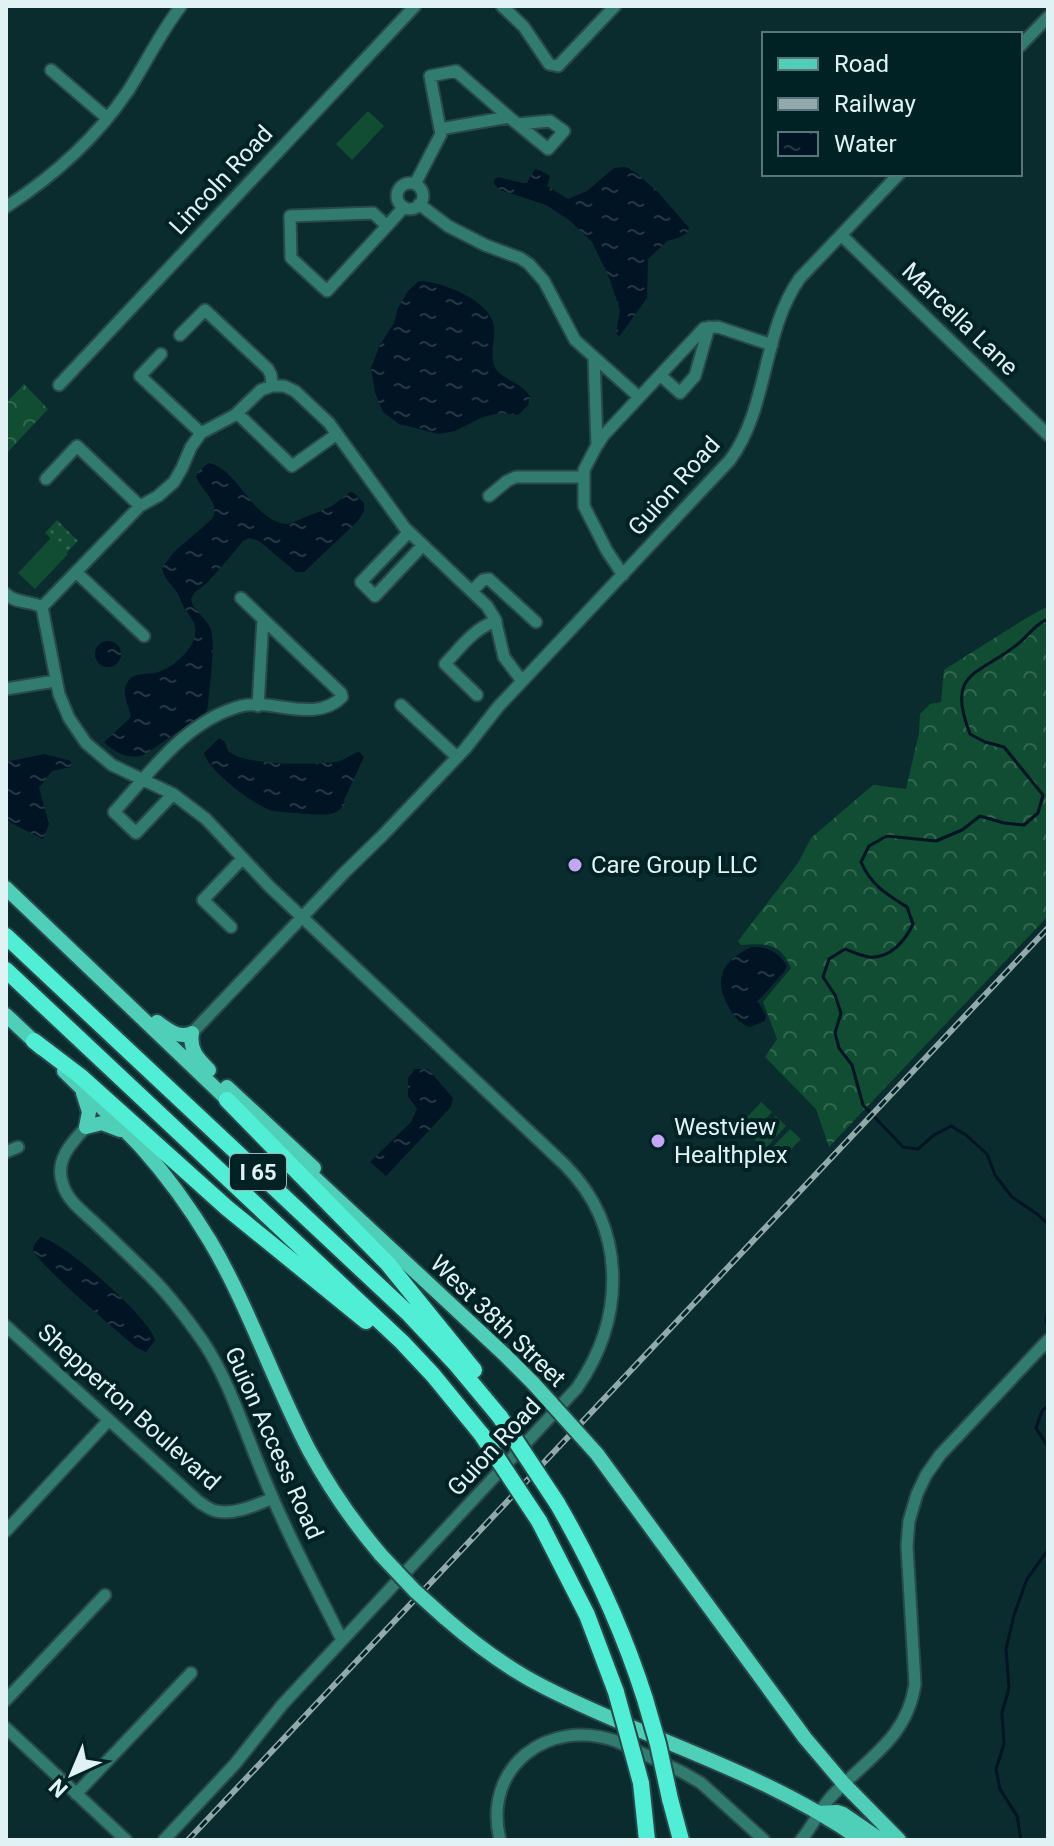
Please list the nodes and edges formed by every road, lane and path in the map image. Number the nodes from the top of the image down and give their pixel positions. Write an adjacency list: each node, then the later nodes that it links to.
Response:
1 (181, 6): 8 (street)
2 (415, 6): 24 (street, Lincoln Road)
3 (502, 6): 4 (street)
4 (615, 6)
5 (1048, 17): 6 (street)
6 (1022, 44)
7 (51, 70): 8 (street)
8 (107, 118): 14 (street)
9 (514, 120): 9 (street); 10 (street); 10 (street)
10 (440, 129): 12 (street)
11 (897, 176): 17 (street, Guion Road)
12 (415, 184): 13 (street); 15 (street)
13 (419, 204): 15 (street); 22 (street)
14 (6, 207)
15 (404, 207): 16 (street)
16 (387, 226): 16 (street)
17 (841, 235): 20 (street, Guion Road); 30 (street, Marcella Lane)
18 (709, 327): 20 (street); 23 (street); 23 (street)
19 (180, 335): 25 (street)
20 (772, 345): 39 (street, Guion Road)
21 (161, 354): 28 (street)
22 (594, 358): 26 (street); 31 (street)
23 (660, 375): 26 (street)
24 (59, 385)
25 (272, 386): 27 (street); 29 (street)
26 (639, 397): 31 (street)
27 (237, 413): 28 (street); 29 (street)
28 (201, 433): 35 (street)
29 (337, 434): 36 (street)
30 (1048, 435)
31 (597, 445): 32 (street)
32 (583, 477): 34 (street); 39 (street)
33 (46, 479): 35 (street)
34 (489, 496)
35 (140, 506): 38 (street)
36 (409, 532): 37 (street); 37 (street)
37 (423, 545): 40 (street)
38 (76, 572): 43 (street); 47 (street)
39 (623, 575): 49 (street, Guion Road)
40 (472, 591): 45 (street); 46 (street)
41 (6, 594): 43 (street)
42 (241, 598): 44 (street)
43 (42, 607): 48 (street)
44 (263, 619): 53 (street); 53 (street)
45 (496, 621): 49 (street); 51 (street)
46 (536, 622)
47 (144, 636)
48 (55, 681): 50 (street); 55 (street)
49 (522, 681): 54 (street, Guion Road)
50 (6, 689)
51 (477, 695)
52 (401, 705): 54 (street)
53 (258, 706): 55 (street)
54 (457, 757): 59 (street, Guion Road)
55 (143, 780): 56 (street); 56 (street)
56 (173, 794): 57 (street)
57 (243, 858): 59 (street); 60 (street)
58 (6, 888): 63 (main road, West 38th Street)
59 (302, 918): 65 (street, Guion Road); 82 (street, Guion Road)
60 (231, 927)
61 (6, 936): 77 (highway, I 65)
62 (6, 970): 76 (highway, I 65)
63 (115, 991): 65 (main road); 68 (main road, West 38th Street)
64 (6, 1015): 66 (main road)
65 (192, 1033): 73 (main road)
66 (34, 1041): 67 (main road); 76 (highway)
67 (81, 1088): 69 (main road); 70 (main road)
68 (227, 1100): 73 (main road, West 38th Street); 77 (highway)
69 (86, 1127): 70 (main road); 79 (street, Guion Access Road)
70 (127, 1133): 88 (main road, bridge)
71 (18, 1147): 72 (street)
72 (6, 1152)
73 (361, 1221): 86 (main road, West 38th Street, bridge)
74 (6, 1326): 78 (street, Shepperton Boulevard)
75 (1048, 1340): 86 (street)
76 (433, 1375): 92 (highway, I 65, bridge)
77 (500, 1417): 93 (highway, I 65, bridge)
78 (108, 1421): 79 (street, Shepperton Boulevard); 80 (street)
79 (273, 1498): 82 (street, Guion Access Road)
80 (6, 1531)
81 (105, 1595): 84 (street)
82 (342, 1640): 90 (street, Guion Road)
83 (191, 1673): 87 (street)
84 (6, 1700)
85 (6, 1728): 87 (street)
86 (844, 1784): 88 (street); 98 (main road, West 38th Street)
87 (76, 1794): 89 (street)
88 (819, 1813): 95 (street); 96 (main road); 97 (main road)
89 (126, 1840)
90 (164, 1840)
91 (500, 1840): 94 (street)
92 (647, 1840)
93 (681, 1840)
94 (764, 1840)
95 (801, 1840)
96 (861, 1840)
97 (881, 1840)
98 (899, 1840)

